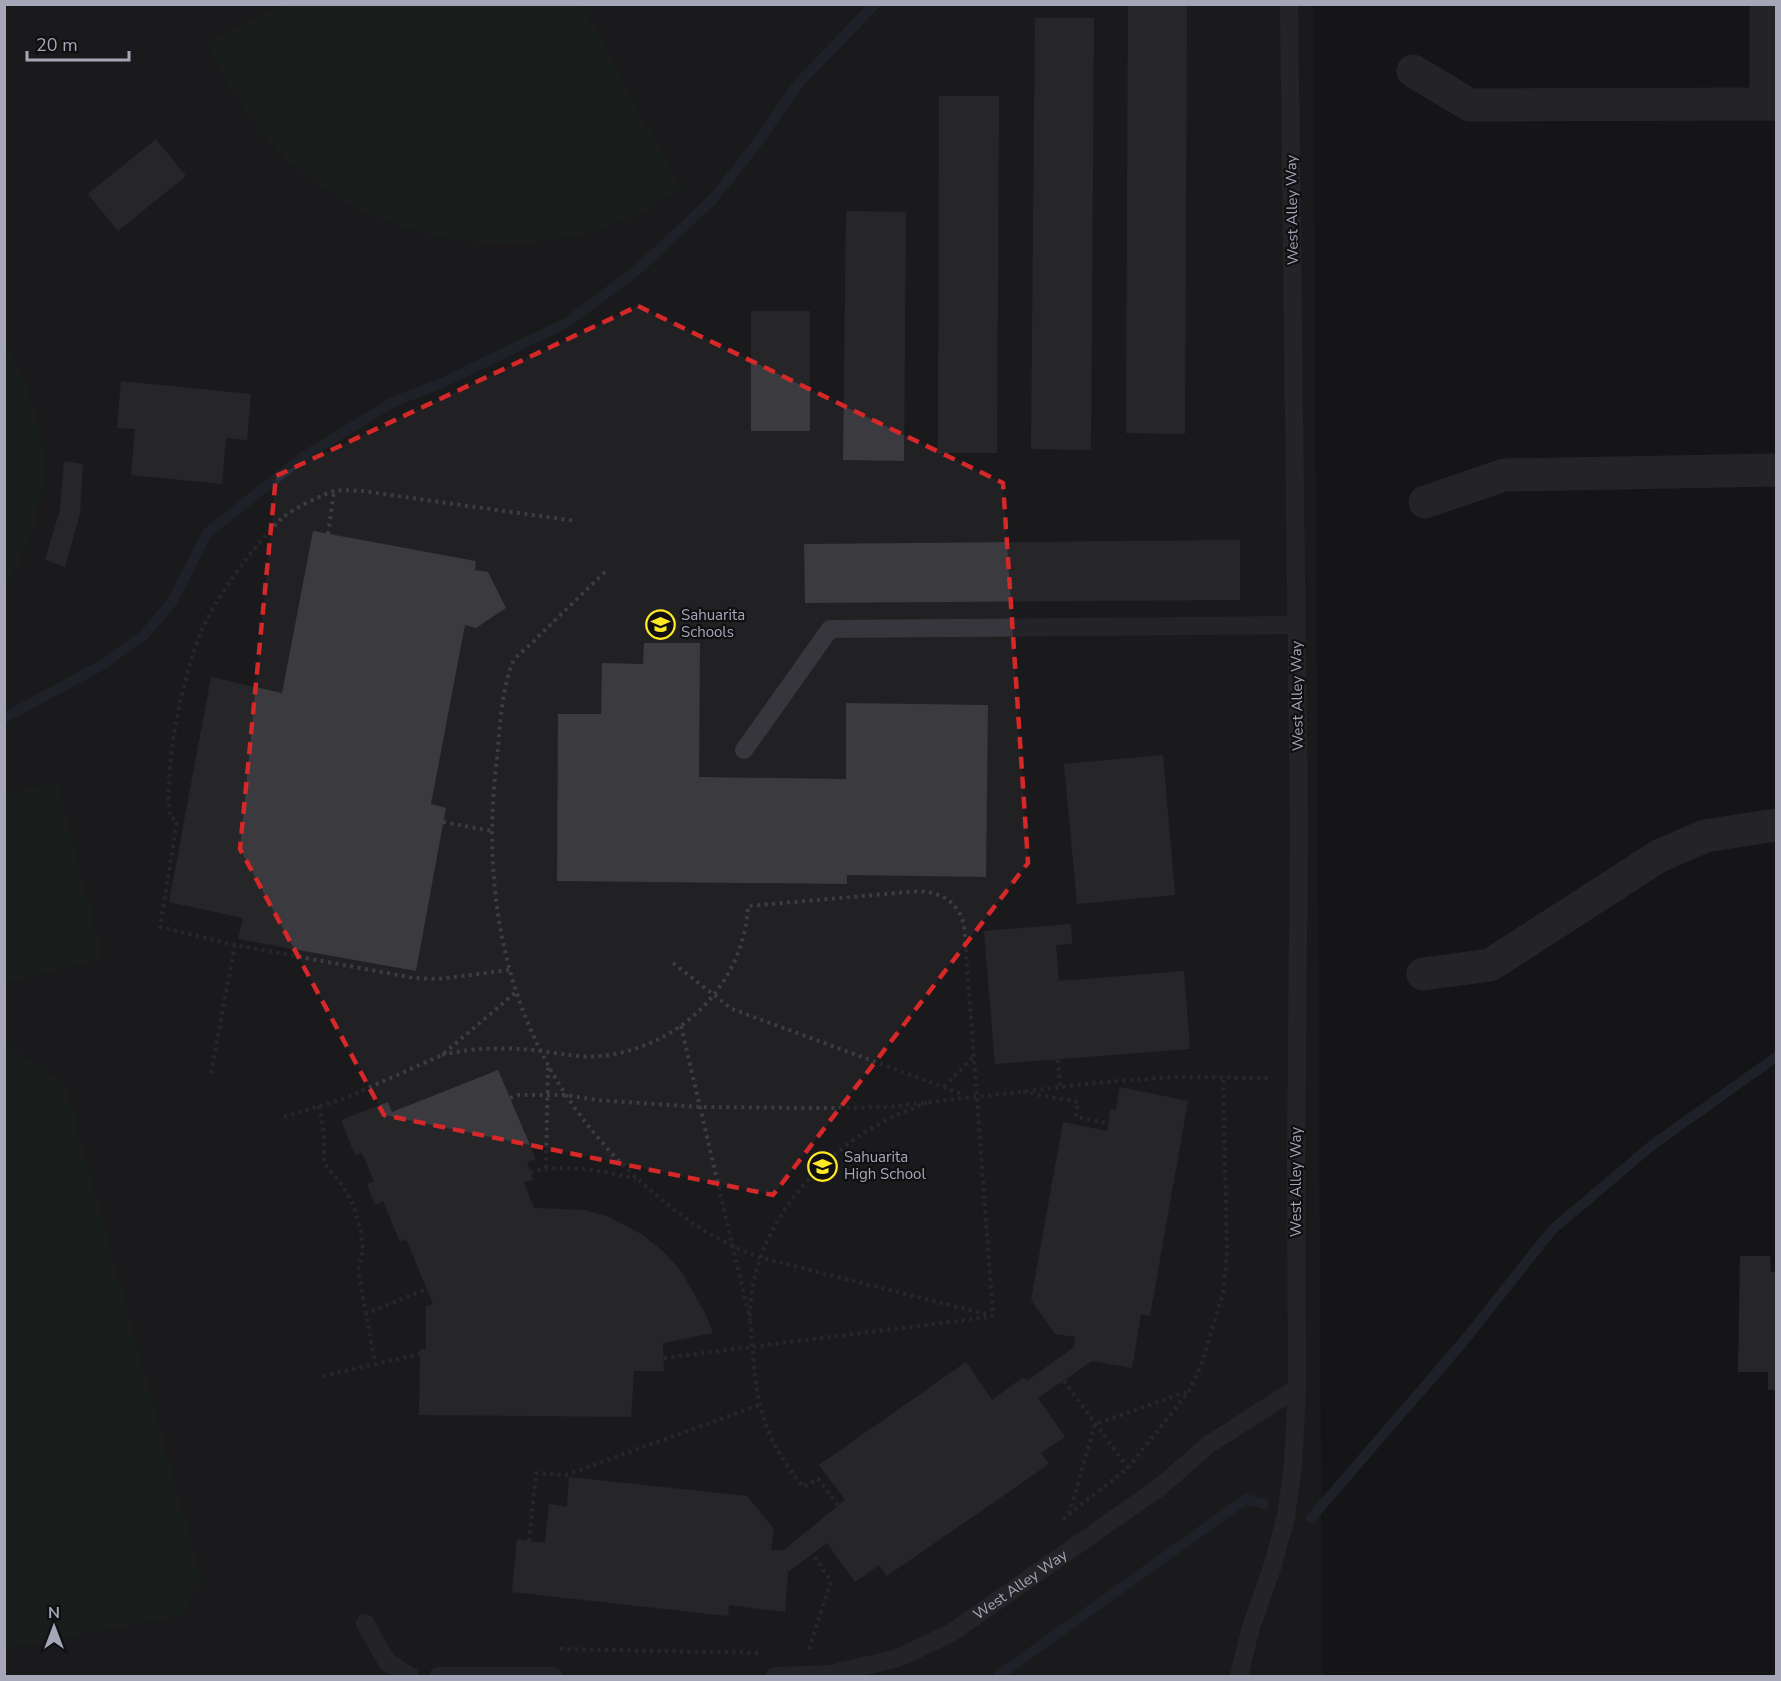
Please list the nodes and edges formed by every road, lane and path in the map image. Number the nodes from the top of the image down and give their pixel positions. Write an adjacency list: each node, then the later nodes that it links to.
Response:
1 (1289, 4): 11 (lane, West Alley Way)
2 (1766, 4): 4 (street)
3 (1413, 71): 4 (street)
4 (1771, 104)
5 (1776, 470): 7 (street)
6 (334, 490): 8 (path); 9 (path); 16 (path)
7 (1425, 502)
8 (575, 520)
9 (328, 534)
10 (605, 572): 15 (path)
11 (1295, 625): 12 (lane); 30 (lane, West Alley Way)
12 (744, 750)
13 (443, 822): 15 (path)
14 (1776, 825): 19 (street)
15 (492, 831): 18 (path)
16 (236, 945): 18 (path); 28 (path)
17 (673, 963): 21 (path)
18 (509, 970): 20 (path)
19 (1423, 974)
20 (515, 993): 23 (path); 24 (path)
21 (713, 996): 22 (path); 25 (path); 32 (path)
22 (681, 1026): 23 (path); 41 (path)
23 (541, 1051): 24 (path); 27 (path)
24 (442, 1055): 40 (path)
25 (973, 1057): 32 (path); 36 (path)
26 (1058, 1060): 31 (path)
27 (548, 1064): 34 (path); 35 (path)
28 (211, 1073)
29 (1223, 1077): 30 (path); 31 (path); 59 (path)
30 (1297, 1078): 58 (lane, West Alley Way)
31 (1060, 1086): 33 (path)
32 (944, 1087): 37 (path)
33 (1016, 1091): 36 (path); 43 (path)
34 (547, 1095): 35 (path); 38 (path); 44 (path)
35 (566, 1095): 41 (path); 46 (path)
36 (976, 1095): 37 (path); 51 (path)
37 (968, 1096): 39 (path)
38 (510, 1098)
39 (939, 1099): 41 (path); 48 (path)
40 (318, 1106): 42 (path); 50 (path)
41 (699, 1107): 47 (path)
42 (284, 1117)
43 (1108, 1123)
44 (546, 1168): 45 (path); 46 (path)
45 (530, 1172)
46 (638, 1179): 47 (path)
47 (733, 1248): 48 (path); 52 (path)
48 (762, 1258): 51 (path); 52 (path)
49 (427, 1289): 50 (path)
50 (365, 1314): 55 (path)
51 (993, 1316): 52 (path)
52 (752, 1346): 54 (path); 60 (path)
53 (420, 1354): 55 (path)
54 (664, 1358)
55 (375, 1363): 56 (path)
56 (323, 1376)
57 (1064, 1381): 61 (path)
58 (1297, 1388): 75 (lane, West Alley Way); 76 (lane, West Alley Way)
59 (1189, 1391): 61 (path); 62 (path)
60 (759, 1405): 63 (path); 66 (path)
61 (1095, 1424): 62 (path); 64 (path)
62 (1128, 1468): 64 (path)
63 (838, 1505)
64 (1068, 1515): 65 (path)
65 (1059, 1522)
66 (529, 1541)
67 (813, 1554): 70 (path)
68 (365, 1623): 72 (lane)
69 (551, 1649): 71 (path)
70 (816, 1650)
71 (764, 1653)
72 (410, 1677)
73 (438, 1677): 74 (lane)
74 (553, 1677)
75 (775, 1677)
76 (1239, 1677)

